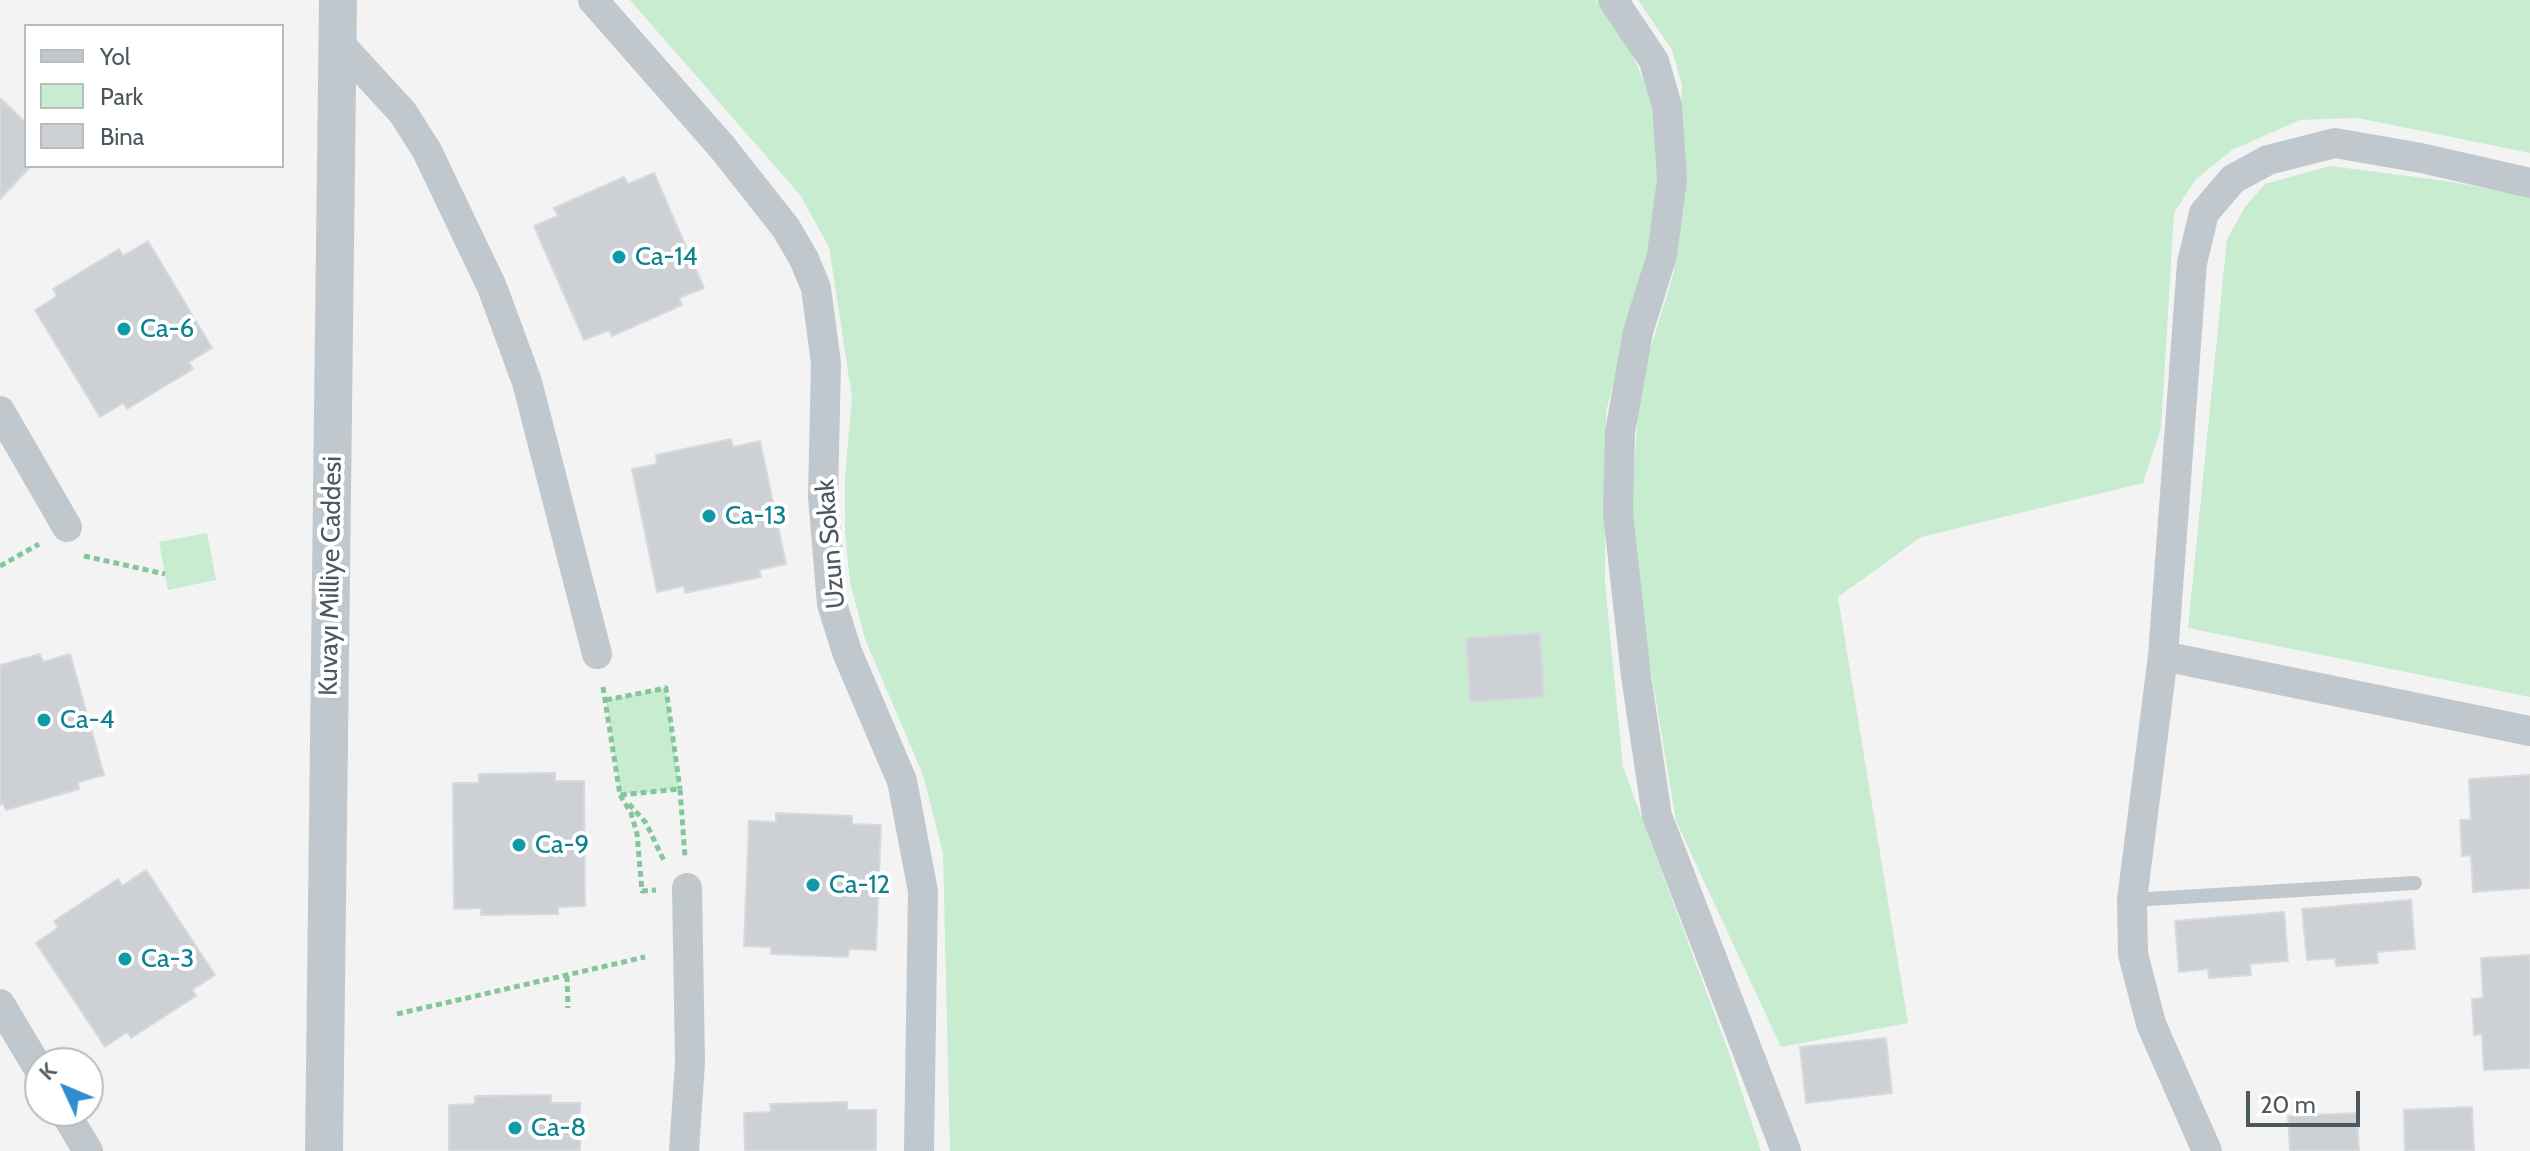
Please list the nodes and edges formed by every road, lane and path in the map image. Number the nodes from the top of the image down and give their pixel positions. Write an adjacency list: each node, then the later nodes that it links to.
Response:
1 (338, 0): 4 (street, Kuvayı Milliye Caddesi)
2 (593, 0): 29 (street, Uzun Sokak)
3 (1613, 0): 30 (street)
4 (337, 41): 10 (street); 27 (street, Kuvayı Milliye Caddesi)
5 (2530, 183): 11 (street)
6 (0, 411): 7 (street)
7 (67, 527): 8 (path); 9 (path)
8 (0, 566)
9 (165, 574)
10 (597, 654): 12 (path)
11 (2163, 656): 13 (street); 18 (street)
12 (606, 700): 14 (path); 15 (path)
13 (2530, 731)
14 (680, 789): 15 (path); 17 (path)
15 (620, 795): 17 (path); 17 (path)
16 (2415, 883): 18 (lane)
17 (679, 889): 28 (street)
18 (2132, 900): 31 (street)
19 (645, 957): 20 (path)
20 (567, 976): 22 (path); 23 (path)
21 (0, 1004): 24 (street)
22 (568, 1008)
23 (397, 1014)
24 (26, 1047)
25 (74, 1127): 26 (street)
26 (88, 1151)
27 (324, 1151)
28 (684, 1151)
29 (919, 1151)
30 (1786, 1151)
31 (2207, 1151)

